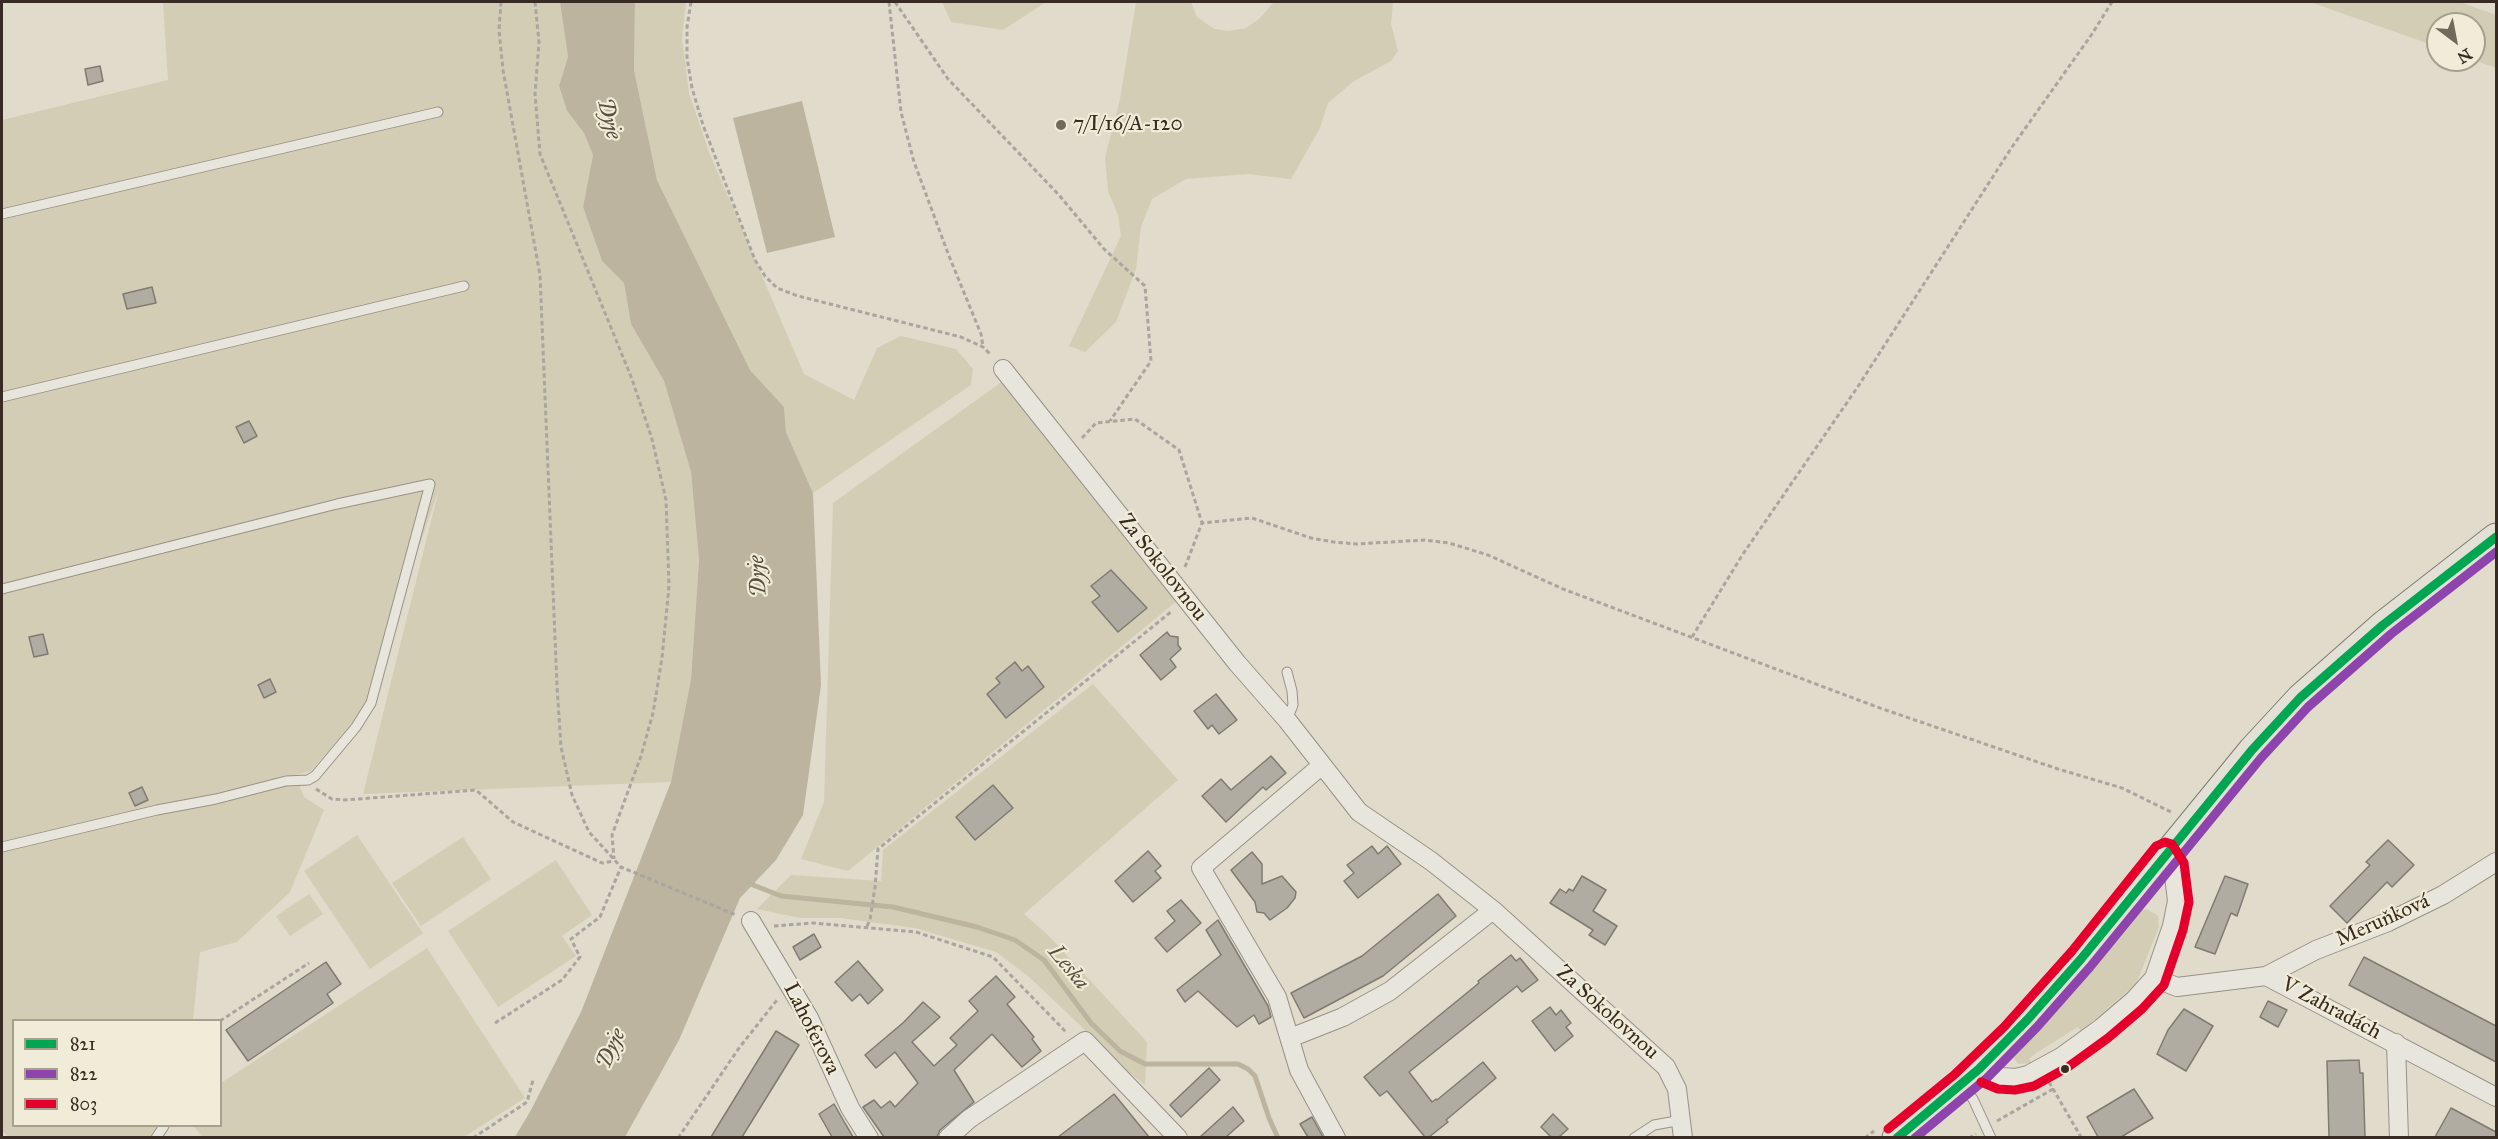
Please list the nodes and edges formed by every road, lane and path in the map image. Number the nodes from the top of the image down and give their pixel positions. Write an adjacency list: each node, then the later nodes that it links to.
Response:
1 (501, 2): 28 (path)
2 (535, 2): 28 (path)
3 (691, 2): 10 (path)
4 (889, 2): 10 (path)
5 (895, 2): 13 (path)
6 (2112, 2): 20 (path)
7 (438, 112): 8 (lane)
8 (2, 214)
9 (464, 286): 12 (lane)
10 (983, 348): 11 (path)
11 (1003, 369): 14 (street, Za Sokolovnou)
12 (2, 396)
13 (1110, 421): 14 (path); 15 (path)
14 (1069, 451): 17 (street, Za Sokolovnou)
15 (1202, 523): 17 (path); 20 (path)
16 (2496, 537): 25 (main road)
17 (1173, 582): 19 (street, Za Sokolovnou)
18 (2, 589): 24 (lane)
19 (1186, 599): 22 (street, Za Sokolovnou); 33 (path)
20 (1692, 637): 25 (path)
21 (1287, 672): 22 (lane)
22 (1287, 720): 23 (street, Za Sokolovnou)
23 (1321, 766): 31 (street, Za Sokolovnou); 40 (street)
24 (308, 780): 26 (lane); 28 (path)
25 (2191, 823): 27 (main road)
26 (2, 847)
27 (2165, 854): 36 (street); 43 (main road)
28 (614, 861): 30 (path)
29 (2496, 862): 35 (street, Meruňková)
30 (621, 867): 32 (path); 39 (path)
31 (1493, 910): 40 (street); 49 (street, Za Sokolovnou)
32 (754, 926): 33 (path); 37 (street, Lahoferova)
33 (867, 926): 42 (path)
34 (309, 963): 38 (path)
35 (2266, 976): 36 (street, V Zahradách); 41 (street, V Zahradách)
36 (2154, 978): 43 (street)
37 (789, 985): 51 (path); 52 (street, Lahoferova)
38 (222, 1020)
39 (495, 1023)
40 (1290, 1038): 55 (street)
41 (2396, 1043): 47 (street, V Zahradách); 61 (street)
42 (1078, 1046): 53 (street); 54 (street)
43 (1970, 1077): 48 (lane); 57 (main road)
44 (2047, 1079): 46 (path)
45 (533, 1080): 50 (path)
46 (2053, 1089): 48 (path); 60 (path)
47 (2496, 1097)
48 (1988, 1127): 58 (path); 59 (lane)
49 (1682, 1129): 56 (lane)
50 (473, 1137)
51 (678, 1137)
52 (870, 1137)
53 (948, 1137)
54 (1178, 1137)
55 (1336, 1137)
56 (1634, 1137)
57 (1896, 1137)
58 (1969, 1137)
59 (1991, 1137)
60 (2081, 1137)
61 (2399, 1137)

